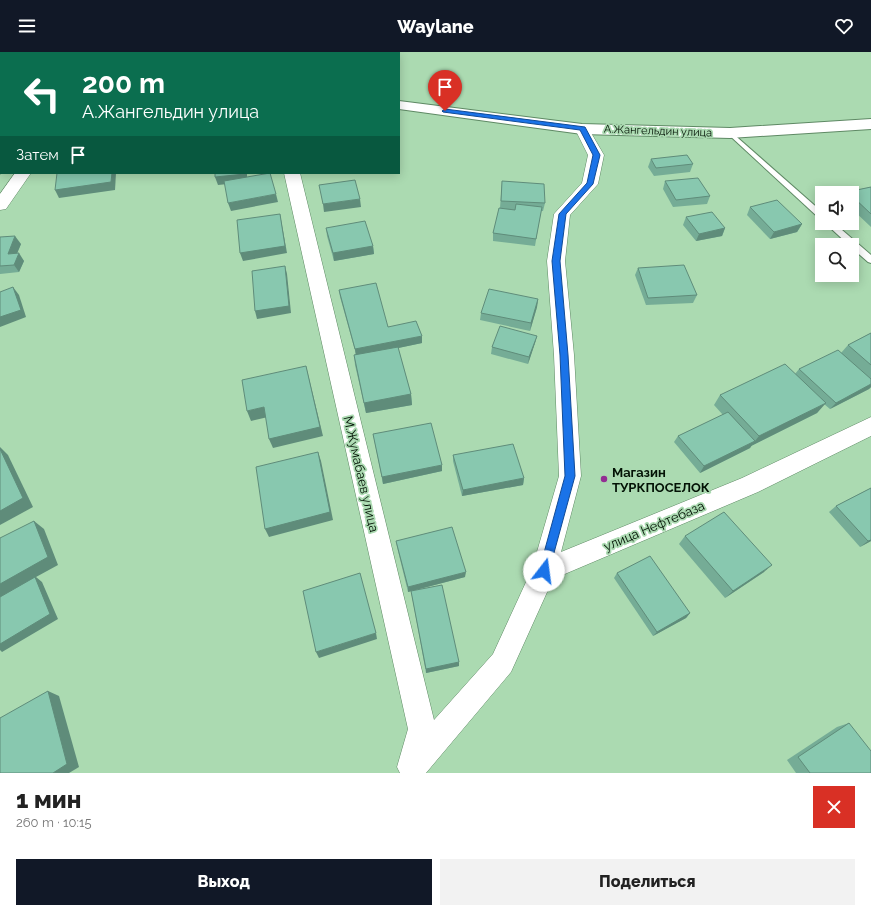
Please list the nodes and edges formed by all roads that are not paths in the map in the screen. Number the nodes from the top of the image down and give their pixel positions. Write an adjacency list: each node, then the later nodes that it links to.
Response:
1 (400, 105): 3 (street, А.Жангельдин улица)
2 (871, 124): 4 (street, А.Жангельдин улица)
3 (582, 129): 4 (street, А.Жангельдин улица); 12 (street)
4 (730, 133): 8 (lane)
5 (22, 174): 7 (street)
6 (292, 174): 13 (street, М.Жумабаев улица)
7 (0, 206)
8 (815, 210)
9 (838, 230): 10 (lane)
10 (871, 260)
11 (871, 426): 12 (street, улица Нефтебаза)
12 (544, 571): 13 (street)
13 (410, 770)

